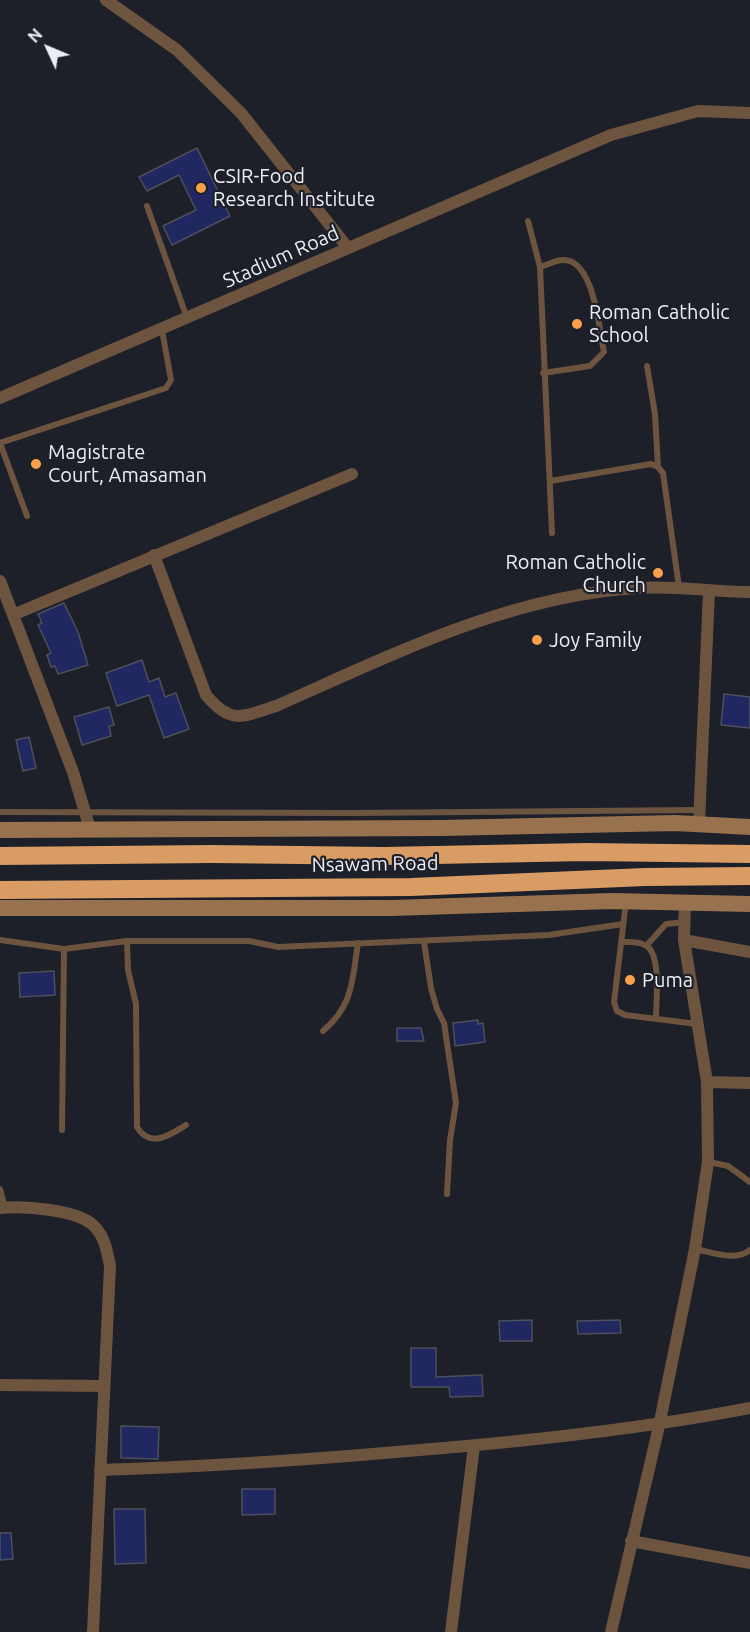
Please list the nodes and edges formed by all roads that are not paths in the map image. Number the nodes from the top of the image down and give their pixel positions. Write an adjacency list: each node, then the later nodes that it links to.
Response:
1 (106, 0): 5 (street)
2 (750, 114): 5 (street, Stadium Road)
3 (147, 206): 7 (lane)
4 (528, 221): 6 (lane)
5 (348, 248): 7 (street, Stadium Road)
6 (540, 267): 10 (lane); 10 (lane)
7 (187, 319): 8 (street, Stadium Road)
8 (162, 330): 11 (street, Stadium Road); 12 (lane)
9 (647, 366): 13 (lane)
10 (543, 374): 15 (lane)
11 (0, 398)
12 (0, 443): 16 (lane)
13 (658, 467): 15 (lane); 20 (lane)
14 (352, 474): 18 (street)
15 (550, 481): 17 (lane)
16 (27, 516)
17 (552, 533)
18 (154, 555): 20 (street); 23 (street)
19 (0, 581): 23 (street)
20 (679, 587): 21 (street)
21 (709, 591): 22 (street); 26 (street)
22 (750, 592)
23 (15, 614): 25 (street)
24 (0, 812): 25 (lane)
25 (85, 812): 26 (lane); 28 (street)
26 (698, 817): 27 (main road); 28 (main road)
27 (750, 827)
28 (90, 829): 29 (main road)
29 (0, 830)
30 (750, 854): 31 (highway, Nsawam Road)
31 (0, 856)
32 (750, 876): 33 (highway, Nsawam Road)
33 (0, 890)
34 (626, 901): 35 (main road); 37 (main road); 39 (lane)
35 (685, 902): 36 (main road); 38 (street)
36 (750, 904)
37 (0, 908)
38 (685, 922): 41 (street); 46 (lane)
39 (623, 924): 43 (lane); 44 (lane)
40 (0, 940): 47 (lane)
41 (684, 940): 48 (street); 50 (street)
42 (127, 941): 45 (lane); 47 (lane); 54 (lane)
43 (424, 942): 45 (lane); 59 (lane)
44 (621, 942): 46 (lane); 49 (lane)
45 (357, 943): 51 (lane)
46 (647, 945): 49 (lane)
47 (64, 949): 55 (lane)
48 (750, 952)
49 (656, 1018): 50 (lane)
50 (697, 1024): 52 (street)
51 (323, 1031)
52 (707, 1082): 53 (street); 56 (street)
53 (750, 1083)
54 (186, 1125)
55 (62, 1130)
56 (708, 1161): 57 (lane); 61 (street)
57 (750, 1182)
58 (0, 1189): 60 (lane)
59 (447, 1194)
60 (2, 1208): 64 (street)
61 (695, 1248): 62 (lane); 66 (street)
62 (750, 1251)
63 (0, 1385): 64 (street)
64 (103, 1386): 68 (street)
65 (750, 1408): 66 (street)
66 (659, 1426): 67 (street); 69 (street)
67 (474, 1446): 68 (street); 72 (street)
68 (100, 1470): 71 (street)
69 (632, 1541): 70 (street); 73 (street)
70 (750, 1563)
71 (93, 1632)
72 (452, 1632)
73 (610, 1632)

